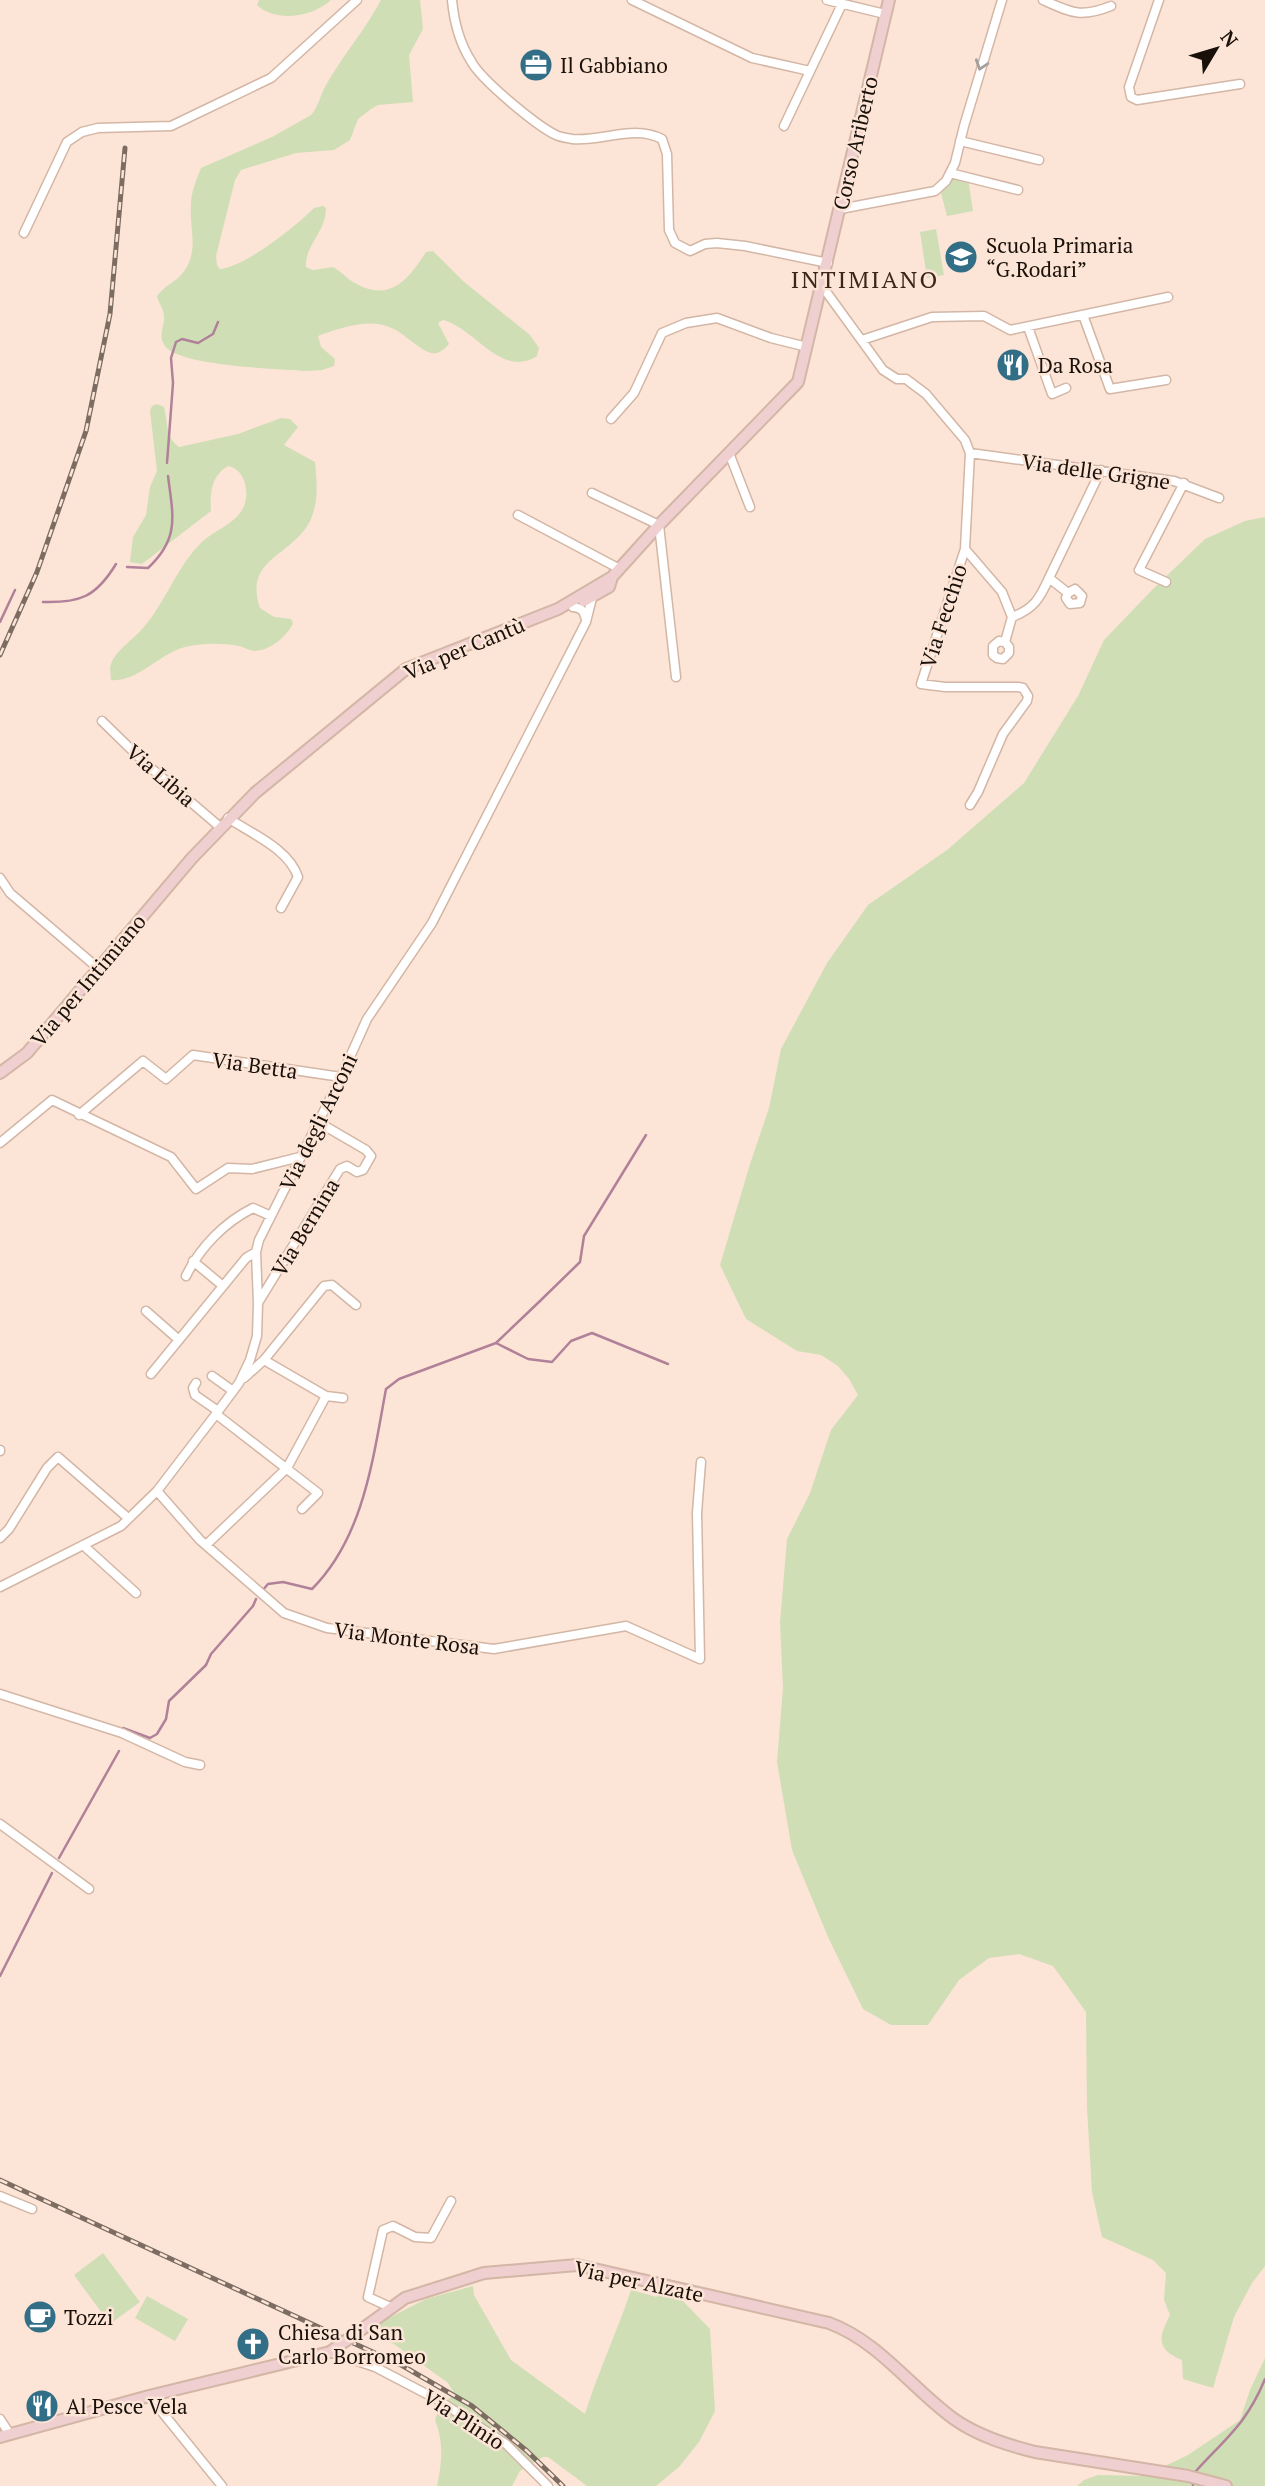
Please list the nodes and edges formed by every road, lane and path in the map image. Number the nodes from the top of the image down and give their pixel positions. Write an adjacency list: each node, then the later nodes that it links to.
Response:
1 (357, 0): 20 (street)
2 (452, 0): 21 (street)
3 (632, 0): 12 (street)
4 (827, 0): 9 (street)
5 (889, 0): 11 (street, Corso Ariberto)
6 (1002, 0): 15 (street, one-way to 15)
7 (1043, 0): 10 (street)
8 (1159, 0): 13 (street)
9 (842, 4): 11 (street); 12 (street)
10 (1111, 6)
11 (886, 14): 19 (street, Corso Ariberto)
12 (810, 71): 14 (street)
13 (1240, 85)
14 (784, 126)
15 (960, 141): 16 (street); 17 (street)
16 (1039, 160)
17 (950, 173): 18 (street); 19 (street)
18 (1018, 190)
19 (840, 209): 21 (street, Corso Ariberto)
20 (24, 233)
21 (828, 263): 22 (street, Corso Ariberto)
22 (822, 286): 26 (street); 27 (street, Via per Cantù)
23 (1168, 297): 24 (street)
24 (1083, 315): 25 (street); 28 (street)
25 (1028, 327): 26 (street); 29 (street)
26 (862, 341): 32 (street)
27 (807, 347): 30 (street); 31 (street, Via per Cantù)
28 (1166, 380)
29 (1066, 387)
30 (611, 419)
31 (729, 453): 37 (street); 39 (street, Via per Cantù)
32 (970, 453): 33 (street, Via delle Grigne); 40 (street, Via Fecchio)
33 (1101, 470): 34 (street, Via delle Grigne); 42 (street)
34 (1184, 483): 36 (street, Via delle Grigne); 43 (street)
35 (592, 493): 39 (street)
36 (1219, 498)
37 (750, 507)
38 (518, 515): 41 (street)
39 (659, 525): 41 (street, Via per Cantù); 51 (street)
40 (965, 549): 48 (street); 53 (street, Via Fecchio)
41 (615, 573): 45 (street, Via per Cantù)
42 (1049, 578): 44 (street); 48 (street)
43 (1166, 583)
44 (1068, 593)
45 (590, 595): 46 (street); 47 (street, Via per Cantù); 49 (street, Via degli Arconi)
46 (572, 607): 47 (street); 49 (street)
47 (558, 609): 54 (street, Via per Cantù)
48 (1012, 617): 50 (street)
49 (586, 621): 60 (street, Via degli Arconi)
50 (1005, 642)
51 (676, 677)
52 (102, 721): 54 (street, Via Libia)
53 (970, 805)
54 (224, 822): 56 (street, Via per Cantù); 57 (street, Via Libia)
55 (0, 878): 58 (street)
56 (172, 881): 58 (street, Via per Intimiano)
57 (281, 908)
58 (99, 969): 59 (street, Via per Intimiano)
59 (0, 1073)
60 (341, 1077): 61 (street, Via Betta); 62 (street, Via degli Arconi)
61 (79, 1115): 63 (street); 64 (street)
62 (318, 1122): 64 (street, Via degli Arconi); 70 (street, Via Bernina)
63 (0, 1143)
64 (300, 1157): 65 (street, Via degli Arconi)
65 (271, 1216): 66 (street, Via degli Arconi); 67 (street)
66 (256, 1252): 69 (street); 70 (street, Via degli Arconi)
67 (194, 1261): 68 (street); 69 (street)
68 (187, 1276)
69 (223, 1286): 73 (street)
70 (258, 1303): 78 (street, Via degli Arconi)
71 (356, 1305): 74 (street)
72 (146, 1311): 73 (street)
73 (179, 1340): 75 (street)
74 (264, 1360): 78 (street); 80 (street)
75 (151, 1374)
76 (212, 1376): 79 (street)
77 (196, 1383): 82 (street)
78 (239, 1383): 79 (street, Via degli Arconi)
79 (233, 1391): 82 (street, Via degli Arconi)
80 (326, 1396): 81 (street); 84 (street)
81 (344, 1398)
82 (217, 1413): 84 (street); 85 (street, Via degli Arconi)
83 (701, 1462): 90 (street, Via Monte Rosa)
84 (287, 1468): 86 (street); 90 (street)
85 (157, 1491): 87 (street, Via degli Arconi); 90 (street, Via Monte Rosa)
86 (302, 1508)
87 (128, 1518): 88 (street); 89 (street, Via degli Arconi)
88 (0, 1538)
89 (83, 1545): 91 (street, Via degli Arconi); 92 (street)
90 (205, 1545)
91 (0, 1587)
92 (136, 1593)
93 (0, 1694): 94 (street)
94 (200, 1765)
95 (0, 1824): 96 (street)
96 (89, 1889)
97 (0, 2196): 99 (street)
98 (451, 2201): 100 (street)
99 (32, 2209)
100 (392, 2308): 101 (street, Via per Alzate, bridge); 107 (street, Via per Alzate)
101 (330, 2351): 102 (street, Via per Alzate); 106 (street, Via Plinio)
102 (149, 2396): 104 (street, Via per Alzate); 105 (street)
103 (0, 2419): 104 (street)
104 (4, 2435)
105 (222, 2486)
106 (548, 2486)
107 (1226, 2486)

